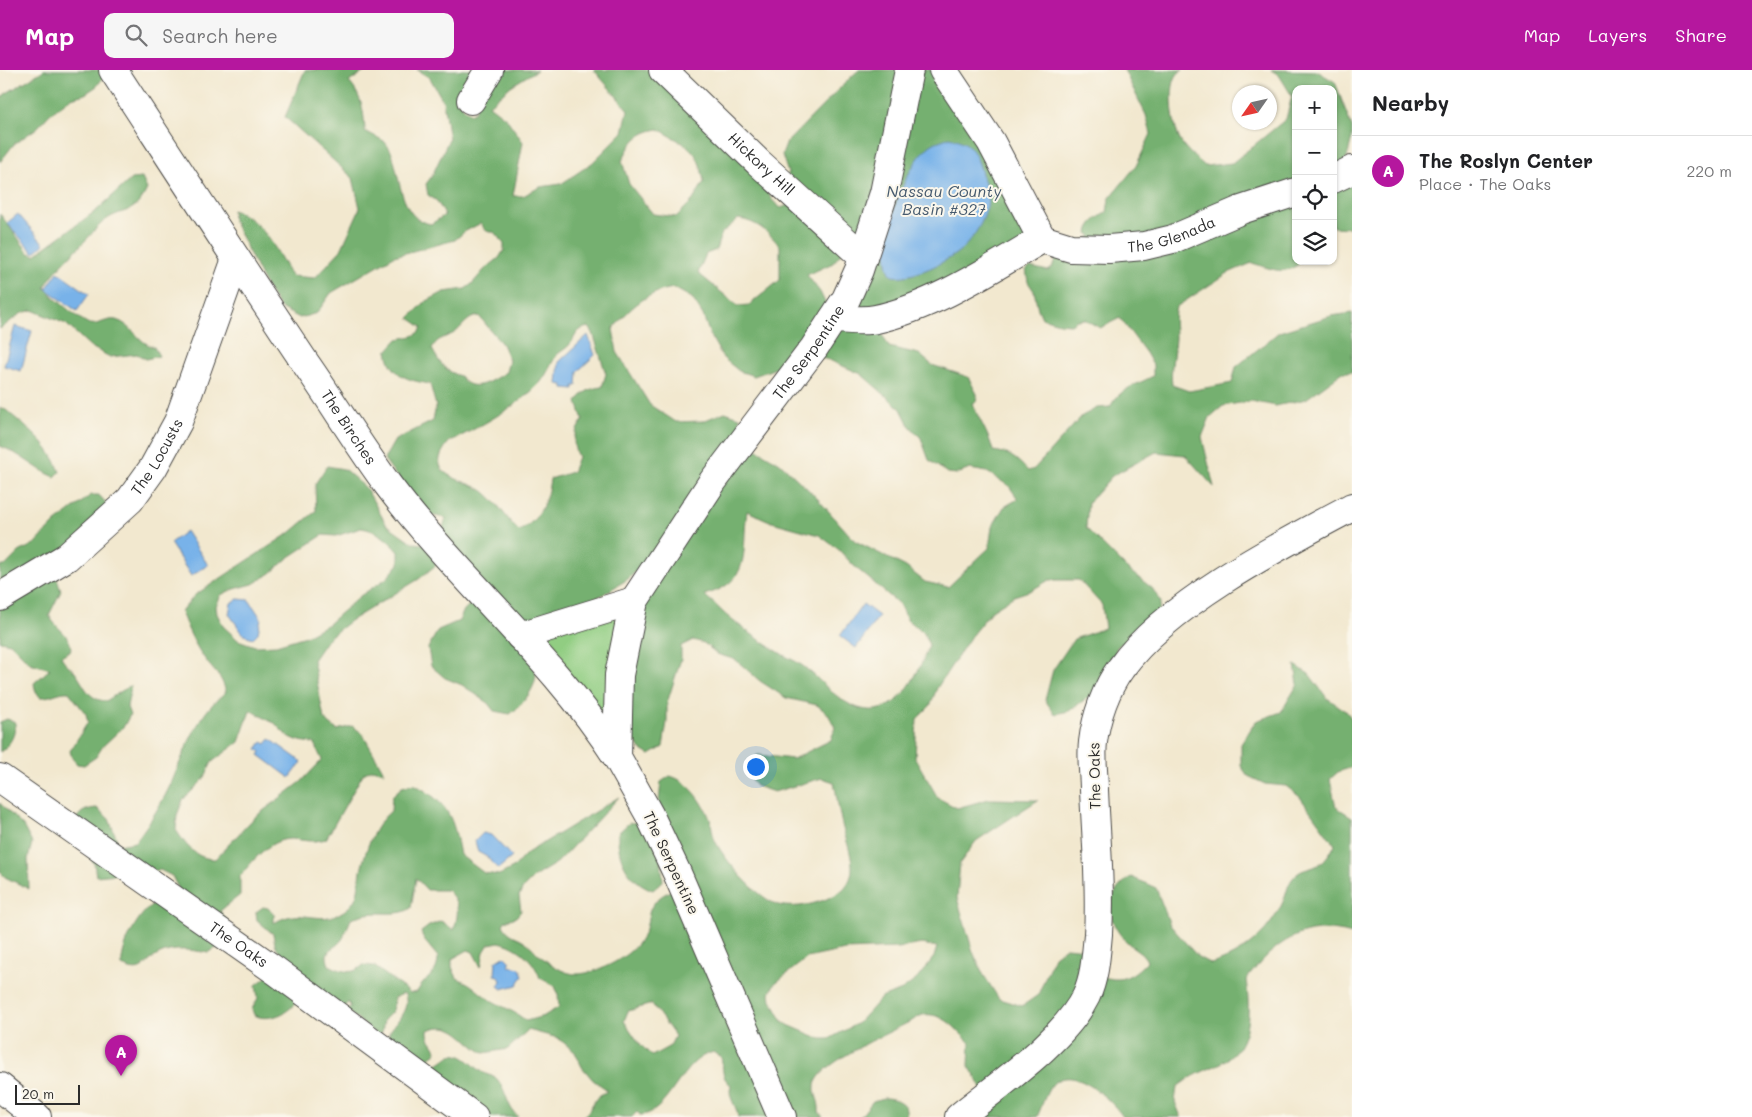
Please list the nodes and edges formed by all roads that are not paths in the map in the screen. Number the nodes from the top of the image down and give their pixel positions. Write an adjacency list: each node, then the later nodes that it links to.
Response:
1 (112, 70): 12 (street, The Birches)
2 (489, 70): 6 (street)
3 (663, 70): 11 (street, Hickory Hill)
4 (909, 70): 11 (street, The Serpentine)
5 (943, 70): 10 (street)
6 (471, 100)
7 (1352, 170): 8 (street)
8 (1337, 177)
9 (1292, 193): 10 (street, The Glenada)
10 (1042, 239): 13 (street)
11 (863, 257): 13 (street, The Serpentine)
12 (236, 259): 15 (street, The Locusts); 17 (street, The Birches)
13 (833, 319): 16 (street, The Serpentine)
14 (1352, 507): 24 (street, The Oaks)
15 (0, 597)
16 (634, 601): 17 (street); 18 (street, The Serpentine)
17 (520, 636): 18 (street, The Birches)
18 (617, 757): 23 (street, The Serpentine)
19 (0, 778): 22 (street, The Oaks)
20 (0, 1087): 21 (street)
21 (36, 1117)
22 (474, 1117)
23 (782, 1117)
24 (959, 1117)

